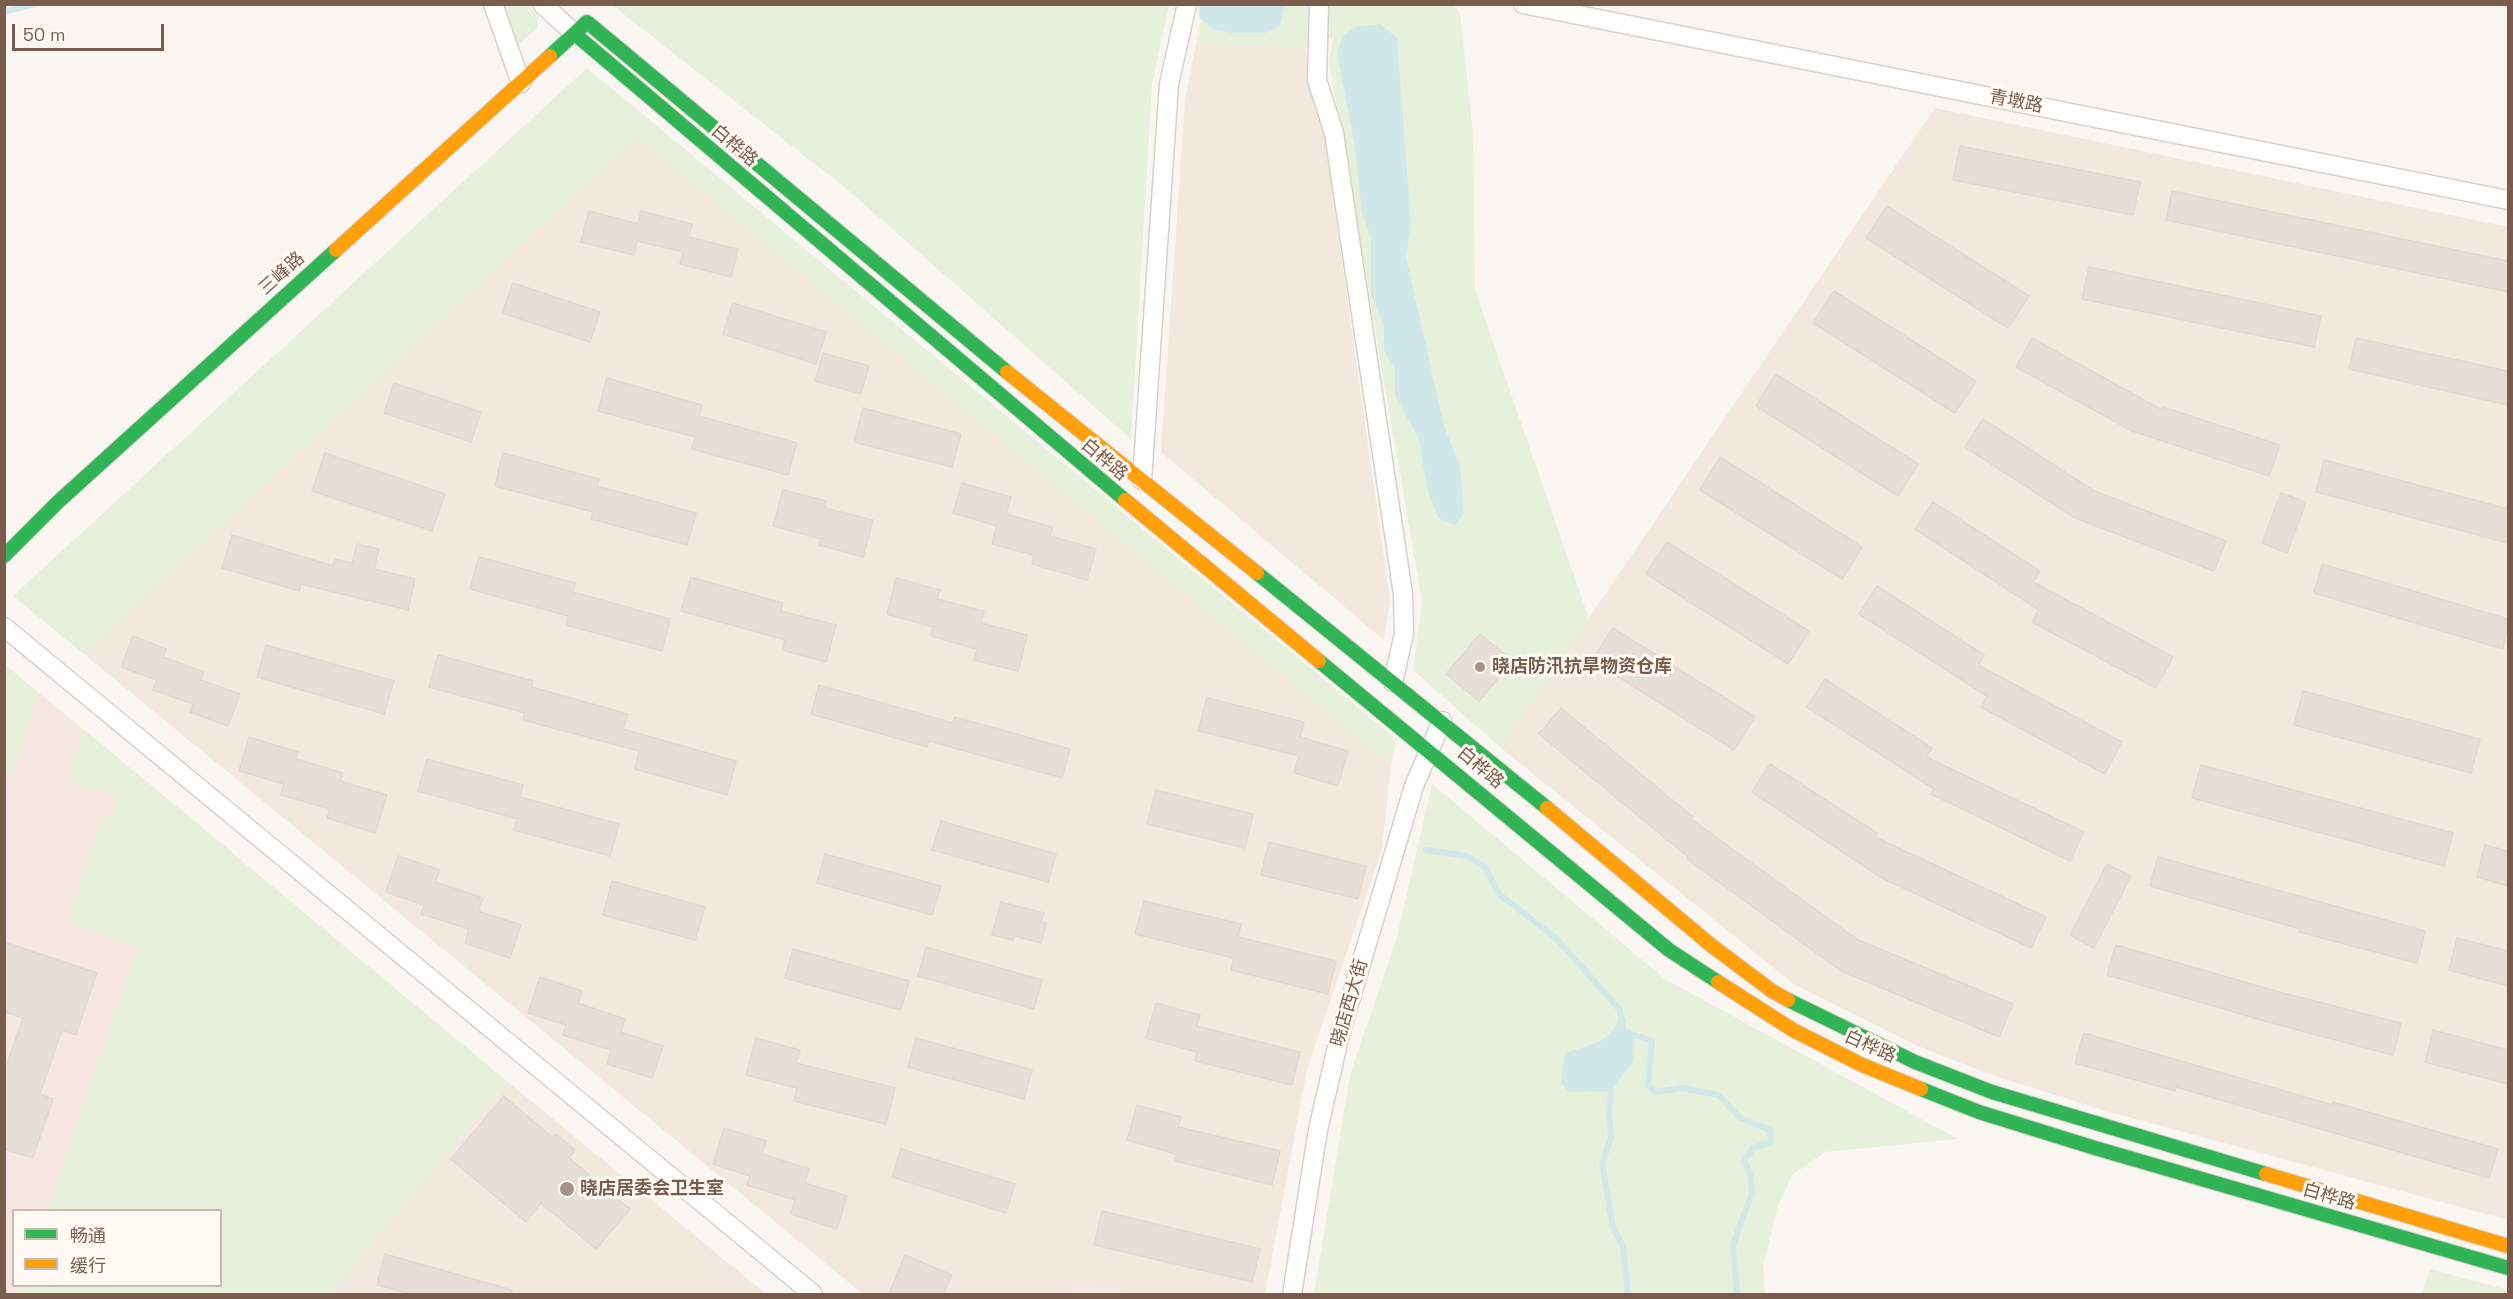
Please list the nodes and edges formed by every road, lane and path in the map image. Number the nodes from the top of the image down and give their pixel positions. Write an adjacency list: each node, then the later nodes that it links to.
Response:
1 (493, 4): 7 (street)
2 (542, 4): 6 (street)
3 (1187, 4): 9 (street)
4 (1319, 4): 12 (street)
5 (1524, 4): 8 (street, 青墩路)
6 (582, 29): 7 (street, 三峰路); 9 (street, 白桦路); 14 (street, 白桦路)
7 (522, 83): 10 (street, 三峰路)
8 (2508, 200)
9 (1142, 480): 12 (street, 白桦路)
10 (4, 556)
11 (4, 627): 17 (street)
12 (1393, 682): 13 (street, 白桦路)
13 (1442, 721): 14 (street, 晓店西大街); 15 (street, 白桦路)
14 (1430, 750): 16 (street, 白桦路); 18 (street, 晓店西大街)
15 (2508, 1246)
16 (2508, 1268)
17 (813, 1294)
18 (1292, 1294)

